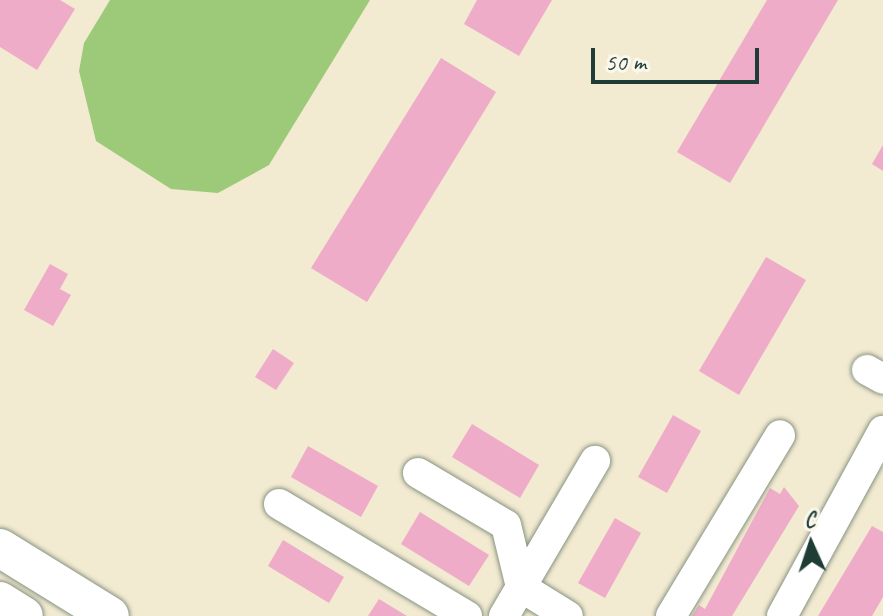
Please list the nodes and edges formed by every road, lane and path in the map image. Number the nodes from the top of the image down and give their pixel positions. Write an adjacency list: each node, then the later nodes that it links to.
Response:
1 (883, 431): 5 (lane)
2 (780, 435): 15 (lane)
3 (595, 461): 8 (lane)
4 (418, 473): 8 (lane)
5 (872, 489): 16 (lane)
6 (279, 504): 12 (lane)
7 (0, 548): 11 (main road)
8 (521, 587): 13 (lane); 14 (lane)
9 (0, 601): 10 (main road)
10 (24, 616)
11 (110, 616)
12 (467, 616)
13 (504, 616)
14 (568, 616)
15 (671, 616)
16 (782, 616)

